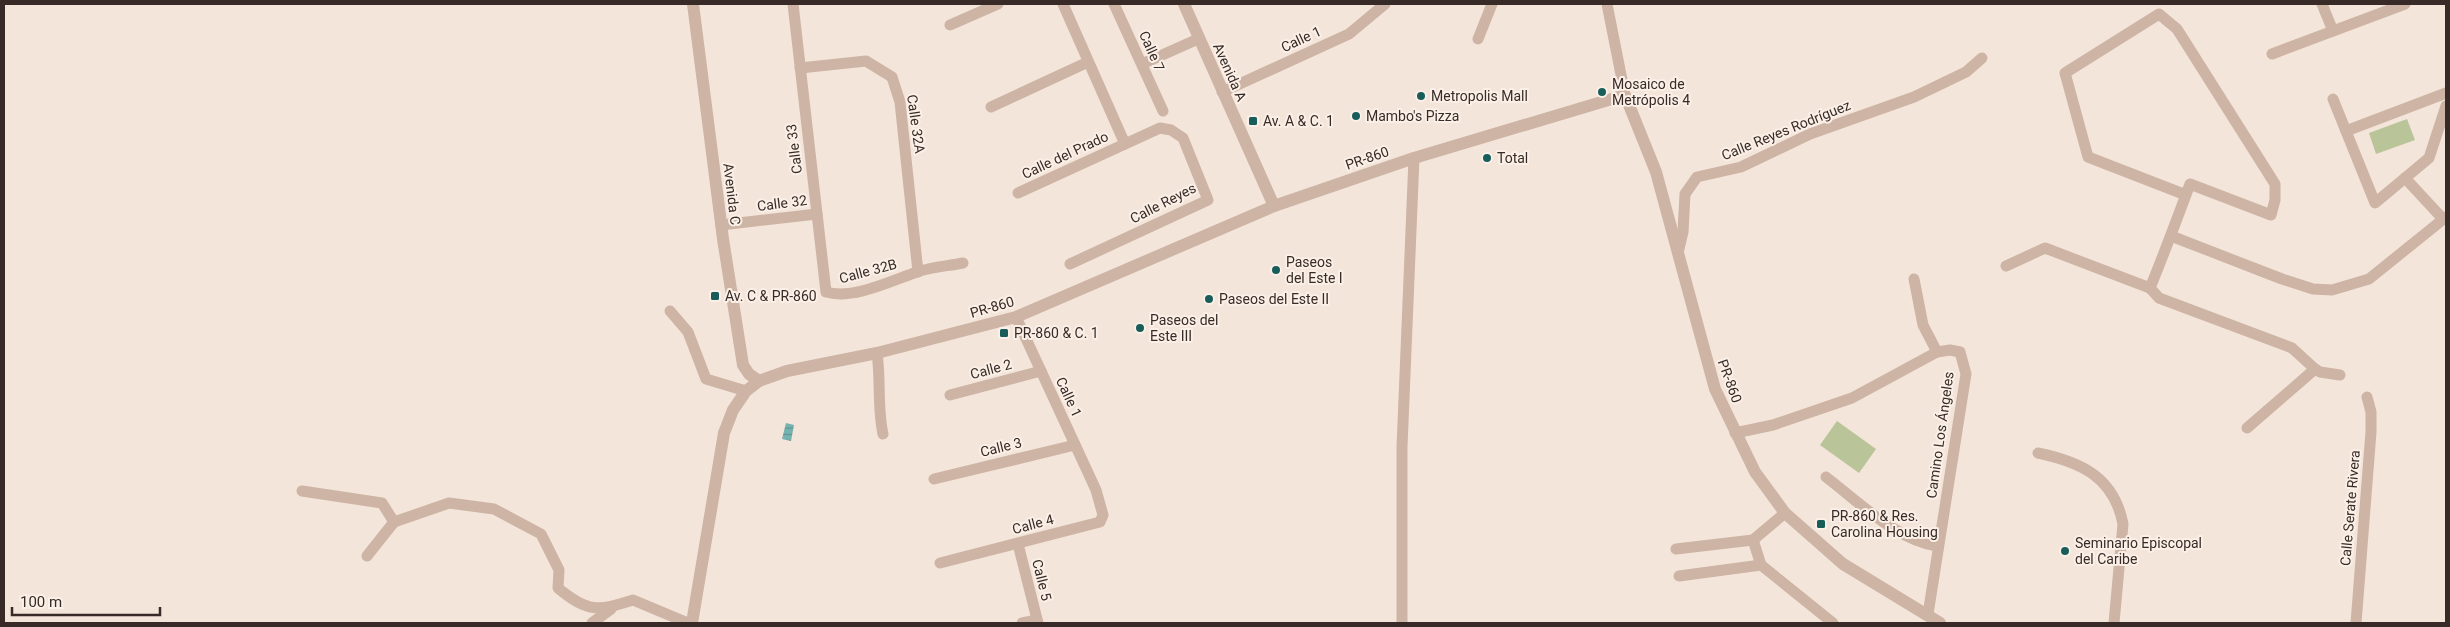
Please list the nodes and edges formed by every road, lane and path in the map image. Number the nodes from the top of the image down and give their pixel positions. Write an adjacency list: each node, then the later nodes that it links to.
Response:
1 (694, 4): 37 (street, Avenida C)
2 (793, 4): 20 (street, Calle 33)
3 (998, 4): 12 (street)
4 (1063, 4): 18 (street)
5 (1114, 4): 19 (street, Calle 7)
6 (1184, 4): 14 (street, Avenida A)
7 (1385, 4): 21 (street, Calle 1)
8 (1492, 4): 15 (street)
9 (1607, 4): 23 (street)
10 (2322, 4): 13 (street)
11 (2405, 4): 13 (street)
12 (950, 25)
13 (2333, 31): 16 (street)
14 (1198, 39): 19 (street); 21 (street, Avenida A)
15 (1478, 39)
16 (2272, 54)
17 (1982, 58): 39 (street, Calle Reyes Rodríguez)
18 (1088, 62): 26 (street); 29 (street)
19 (1142, 64): 27 (street, Calle 7)
20 (800, 68): 35 (street, Calle 33); 43 (street, Calle 32A)
21 (1222, 92): 34 (street, Avenida A)
22 (2446, 93): 28 (street)
23 (1625, 95): 30 (street, PR-860 / PR-860); 39 (street, PR-860 / PR-860)
24 (2333, 99): 28 (street)
25 (2446, 106): 31 (street)
26 (991, 108)
27 (1163, 111)
28 (2346, 131): 31 (street)
29 (1125, 144): 32 (street, Calle del Prado); 41 (street, Calle Reyes)
30 (1414, 158): 34 (street, PR-860 / PR-860); 83 (street)
31 (2405, 178): 36 (street)
32 (1018, 193)
33 (2186, 195): 33 (street); 38 (street)
34 (1274, 206): 48 (street, PR-860 / PR-860)
35 (816, 214): 37 (street, Calle 32); 46 (street, Calle 33)
36 (2445, 218): 38 (street)
37 (721, 225): 54 (street, Avenida C)
38 (2171, 236): 45 (street)
39 (1678, 253): 59 (street, PR-860 / PR-860)
40 (963, 263): 43 (street, Calle 32B)
41 (1070, 264)
42 (2006, 266): 45 (street)
43 (918, 272): 46 (street, Calle 32B)
44 (1914, 279): 49 (street)
45 (2150, 288): 51 (street)
46 (826, 292)
47 (670, 311): 55 (street)
48 (1016, 317): 50 (street, PR-860 / PR-860); 52 (street, Calle 1)
49 (1937, 352): 59 (street, Camino Los Ángeles); 71 (street, Camino Los Ángeles)
50 (877, 353): 54 (street, PR-860 / PR-860); 60 (street)
51 (2315, 369): 53 (street); 58 (street)
52 (1041, 371): 56 (street, Calle 2); 61 (street, Calle 1)
53 (2340, 374)
54 (759, 381): 55 (street, PR-860 / PR-860)
55 (746, 391): 81 (street, PR-860 / PR-860)
56 (950, 395)
57 (2367, 397): 87 (street, Calle Serate Rivera)
58 (2247, 428)
59 (1735, 433): 67 (street, PR-860 / PR-860)
60 (883, 434)
61 (1075, 445): 64 (street, Calle 3); 65 (street, Calle 1)
62 (2038, 453): 86 (street)
63 (1826, 477): 71 (street)
64 (934, 479)
65 (1096, 490): 70 (street, Calle 4)
66 (302, 491): 68 (street)
67 (1785, 513): 69 (street); 78 (street, PR-860 / PR-860)
68 (394, 522): 73 (street); 77 (street)
69 (1753, 540): 72 (street); 75 (street)
70 (1018, 544): 74 (street, Calle 4); 79 (street, Calle 5)
71 (1938, 546): 78 (street, Camino Los Ángeles)
72 (1676, 549)
73 (367, 556)
74 (940, 563)
75 (1761, 565): 76 (street); 84 (street)
76 (1679, 576)
77 (618, 604): 80 (street); 81 (street)
78 (1928, 614): 85 (street, PR-860 / PR-860)
79 (1037, 622): 82 (street)
80 (592, 623)
81 (690, 623)
82 (1022, 623)
83 (1402, 623)
84 (1833, 623)
85 (1940, 623)
86 (2114, 623)
87 (2356, 623)

